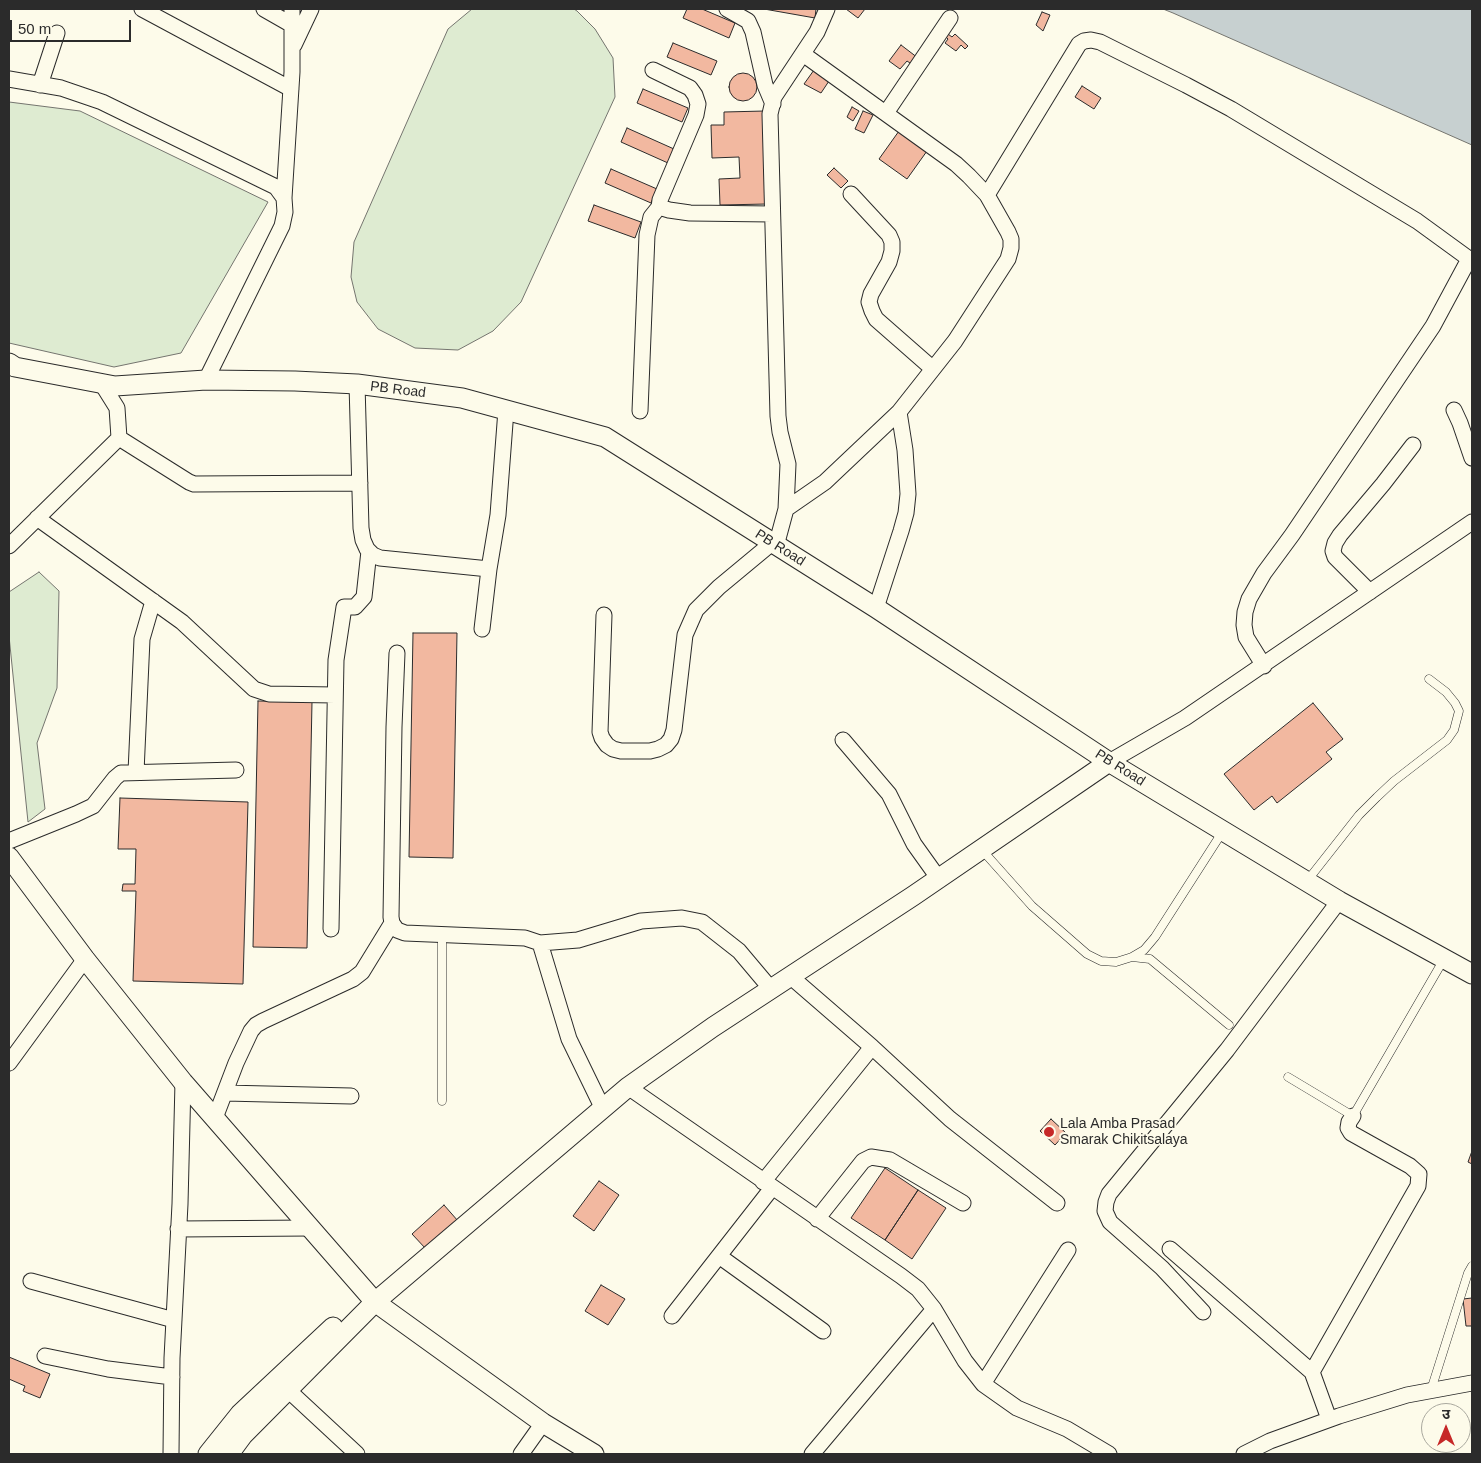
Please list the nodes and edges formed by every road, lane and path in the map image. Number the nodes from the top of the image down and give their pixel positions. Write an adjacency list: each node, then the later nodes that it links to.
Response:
1 (142, 9): 15 (street)
2 (264, 9): 8 (street)
3 (292, 9): 8 (street)
4 (311, 9): 10 (street)
5 (727, 9): 16 (street)
6 (827, 9): 11 (street)
7 (950, 18): 17 (street)
8 (292, 25): 10 (street)
9 (57, 34): 14 (street)
10 (292, 48): 15 (street)
11 (803, 54): 16 (street); 17 (street)
12 (652, 70): 21 (street)
13 (9, 79): 14 (street)
14 (40, 85): 20 (street)
15 (291, 89): 20 (street)
16 (773, 104): 22 (street)
17 (886, 113): 19 (street)
18 (852, 194): 25 (street)
19 (986, 195): 23 (street); 25 (street)
20 (284, 198): 26 (street)
21 (659, 207): 22 (street); 31 (street)
22 (772, 214): 37 (street)
23 (1471, 260): 50 (street)
24 (9, 363): 27 (street, PB Road)
25 (933, 369): 32 (street)
26 (206, 380): 27 (street, PB Road); 28 (street, PB Road)
27 (102, 384): 33 (street)
28 (357, 384): 29 (street, PB Road); 36 (street)
29 (506, 410): 40 (street, PB Road); 43 (street)
30 (1454, 410): 35 (street)
31 (640, 411)
32 (899, 412): 37 (street); 46 (street)
33 (119, 438): 36 (street); 38 (street)
34 (1413, 446): 44 (street)
35 (1472, 458)
36 (360, 483): 42 (street)
37 (786, 509): 40 (street)
38 (37, 518): 41 (street); 45 (street)
39 (1472, 522): 44 (street)
40 (774, 544): 46 (street, PB Road); 47 (street)
41 (9, 546)
42 (369, 552): 43 (street); 52 (street)
43 (489, 570): 48 (street)
44 (1370, 592): 50 (street)
45 (153, 602): 52 (street); 56 (street)
46 (876, 608): 54 (street, PB Road)
47 (604, 615)
48 (482, 629)
49 (397, 653): 64 (street)
50 (1264, 666): 54 (street)
51 (1429, 679): 62 (lane)
52 (336, 695): 65 (street)
53 (843, 740): 61 (street)
54 (1109, 762): 57 (street, PB Road); 59 (street)
55 (236, 770): 56 (street)
56 (136, 772): 58 (street)
57 (1223, 831): 62 (street, PB Road); 68 (lane)
58 (9, 841)
59 (982, 850): 61 (street); 68 (lane)
60 (10, 861): 69 (street)
61 (939, 879): 72 (street)
62 (1307, 882): 63 (street, PB Road)
63 (1339, 901): 70 (street, PB Road); 99 (street)
64 (392, 923): 66 (street); 80 (street)
65 (331, 929)
66 (442, 934): 67 (street); 82 (lane)
67 (540, 943): 73 (street); 83 (street)
68 (1132, 957): 74 (lane)
69 (85, 959): 76 (street); 78 (street)
70 (1444, 959): 71 (street, PB Road); 84 (lane)
71 (1472, 974)
72 (790, 976): 73 (street); 75 (street)
73 (771, 989): 79 (street)
74 (1229, 1025)
75 (872, 1047): 86 (street); 88 (street)
76 (9, 1063)
77 (1288, 1077): 84 (lane)
78 (184, 1082): 85 (street); 91 (street)
79 (628, 1087): 83 (street); 86 (street)
80 (225, 1093): 81 (street); 85 (street)
81 (351, 1096)
82 (442, 1101)
83 (603, 1109): 97 (street)
84 (1353, 1116): 104 (street)
85 (215, 1118): 90 (street)
86 (767, 1185): 89 (street); 94 (street)
87 (963, 1203): 89 (street)
88 (1057, 1203)
89 (817, 1219): 98 (street)
90 (311, 1228): 91 (street); 97 (street)
91 (178, 1229): 101 (street)
92 (1170, 1249): 104 (street)
93 (1068, 1250): 107 (street)
94 (719, 1256): 100 (street); 102 (street)
95 (1472, 1266): 109 (lane)
96 (31, 1281): 101 (street)
97 (370, 1296): 108 (street); 111 (street); 113 (street)
98 (934, 1308): 107 (street); 118 (street)
99 (1203, 1312)
100 (672, 1316)
101 (174, 1320): 105 (street)
102 (823, 1331)
103 (46, 1356): 105 (street)
104 (1312, 1372): 110 (street)
105 (172, 1377): 112 (street)
106 (1472, 1383): 109 (street)
107 (983, 1384): 119 (street)
108 (288, 1390): 114 (street); 115 (street)
109 (1431, 1390): 110 (street)
110 (1329, 1419): 120 (street)
111 (543, 1423): 116 (street); 117 (street)
112 (171, 1454)
113 (208, 1454)
114 (229, 1454)
115 (357, 1454)
116 (521, 1454)
117 (594, 1454)
118 (812, 1454)
119 (1109, 1454)
120 (1244, 1454)

